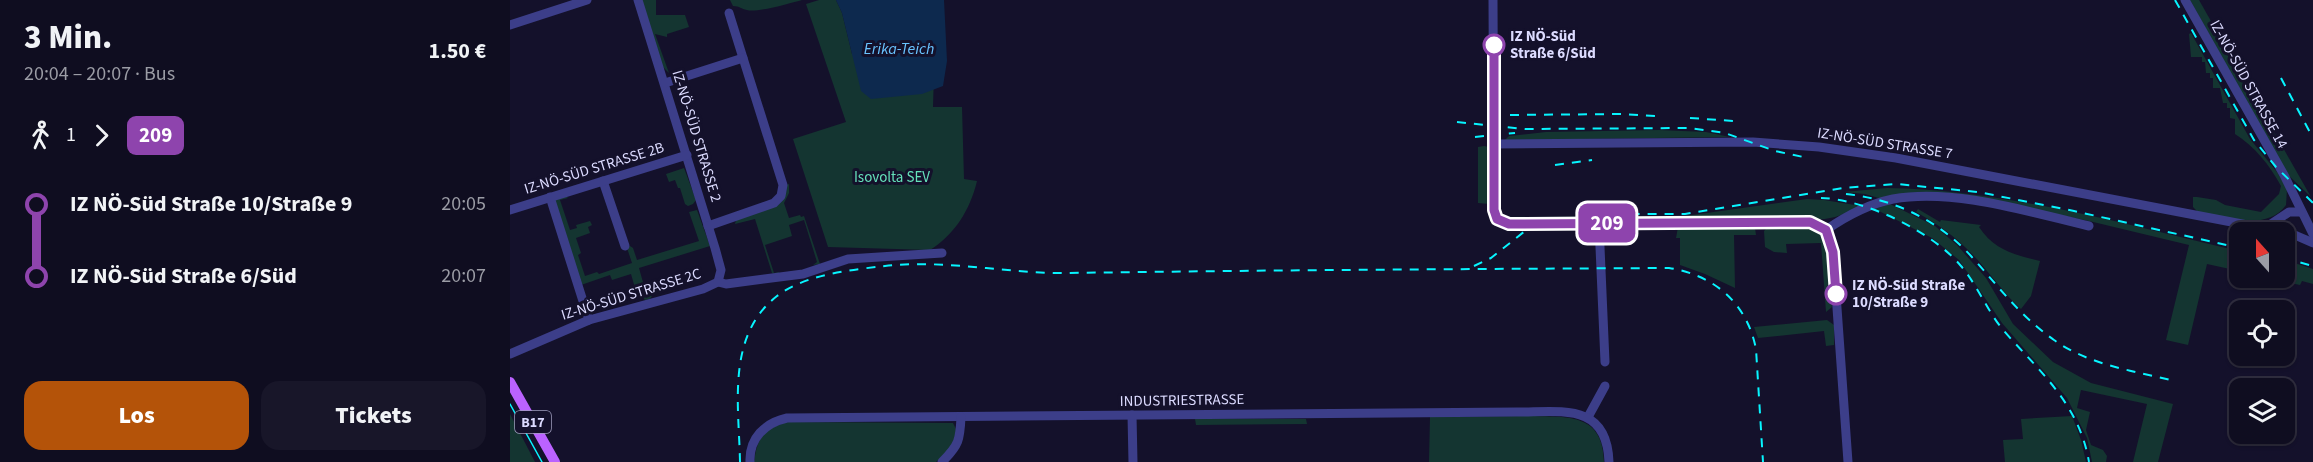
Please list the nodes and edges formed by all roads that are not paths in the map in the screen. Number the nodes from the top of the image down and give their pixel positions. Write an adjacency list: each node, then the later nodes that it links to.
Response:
1 (587, 0): 6 (street)
2 (638, 0): 8 (street, IZ-NÖ-SÜD STRASSE 2)
3 (1493, 0): 9 (street)
4 (2185, 0): 12 (street, IZ-NÖ-SÜD STRASSE 14)
5 (729, 13): 7 (street)
6 (510, 25)
7 (743, 58): 8 (street); 22 (street)
8 (665, 83): 10 (street, IZ-NÖ-SÜD STRASSE 2)
9 (1494, 144): 17 (street, IZ-NÖ-SÜD STRASSE 7); 21 (street)
10 (687, 155): 11 (street, IZ-NÖ-SÜD STRASSE 2B); 22 (street, IZ-NÖ-SÜD STRASSE 2)
11 (603, 181): 13 (street, IZ-NÖ-SÜD STRASSE 2B); 29 (street)
12 (2287, 183): 15 (street, IZ-NÖ-SÜD STRASSE 14); 16 (street, IZ-NÖ-SÜD STRASSE 14)
13 (550, 197): 14 (street, IZ-NÖ-SÜD STRASSE 2B); 32 (street)
14 (510, 210)
15 (2301, 212): 16 (street); 20 (street)
16 (2287, 214): 18 (street); 19 (street)
17 (2233, 222)
18 (2274, 222)
19 (2284, 222)
20 (2308, 223): 25 (street); 27 (street)
21 (1599, 224): 24 (street); 34 (street)
22 (708, 226): 31 (street, IZ-NÖ-SÜD STRASSE 2)
23 (2089, 226): 24 (street)
24 (1823, 228): 45 (street)
25 (2313, 234)
26 (2295, 235): 27 (street)
27 (2298, 236): 28 (street)
28 (2313, 243)
29 (625, 246)
30 (942, 253): 31 (street, IZ-NÖ-SÜD STRASSE 2C)
31 (718, 282): 32 (street, IZ-NÖ-SÜD STRASSE 2C)
32 (589, 320): 33 (street, IZ-NÖ-SÜD STRASSE 2C)
33 (510, 354)
34 (1605, 362)
35 (510, 382): 40 (main road, B17)
36 (1605, 386): 39 (street)
37 (1132, 415): 38 (street, INDUSTRIESTRASSE); 39 (street, INDUSTRIESTRASSE); 43 (street)
38 (961, 417): 41 (street, INDUSTRIESTRASSE); 42 (street)
39 (1588, 417): 44 (street)
40 (555, 462)
41 (750, 462)
42 (942, 462)
43 (1133, 462)
44 (1609, 462)
45 (1848, 462)

